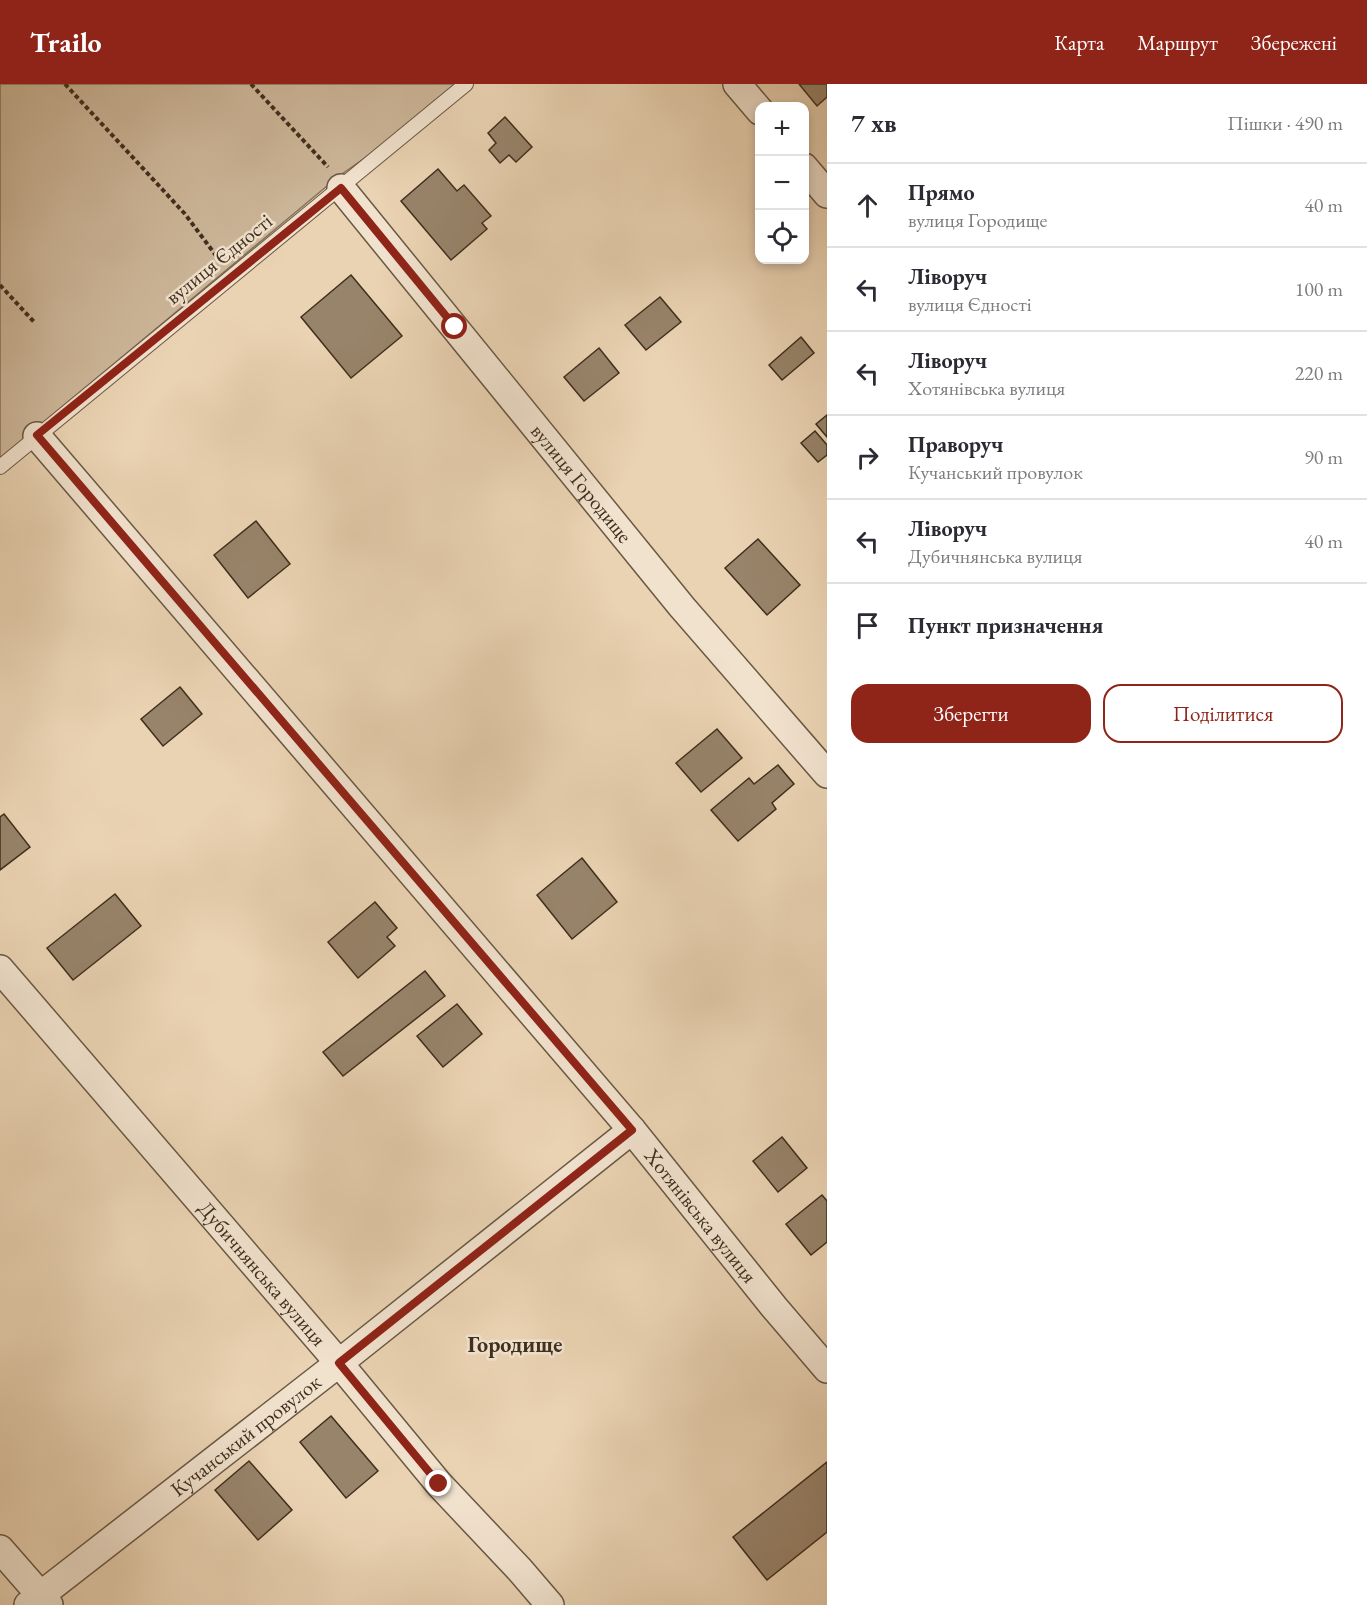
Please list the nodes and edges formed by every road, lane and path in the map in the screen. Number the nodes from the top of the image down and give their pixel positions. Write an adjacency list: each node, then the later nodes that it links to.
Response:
1 (65, 84): 9 (path)
2 (251, 84): 7 (path)
3 (466, 84): 7 (lane, вулиця Єдності)
4 (737, 84): 5 (street)
5 (755, 106)
6 (809, 173): 8 (street)
7 (343, 186): 9 (lane, вулиця Єдності); 14 (street, вулиця Городище)
8 (827, 194)
9 (231, 276): 12 (lane, вулиця Єдності)
10 (0, 285): 11 (path)
11 (35, 323)
12 (37, 435): 13 (lane, вулиця Єдності); 16 (street, Хотянівська вулиця)
13 (0, 467)
14 (827, 774)
15 (0, 969): 17 (street, Дубичнянська вулиця)
16 (632, 1130): 17 (street, Кучанський провулок); 18 (street, Хотянівська вулиця)
17 (339, 1363): 20 (street, Кучанський провулок); 21 (street, Дубичнянська вулиця)
18 (827, 1369)
19 (0, 1549): 20 (street)
20 (39, 1602)
21 (550, 1605)

